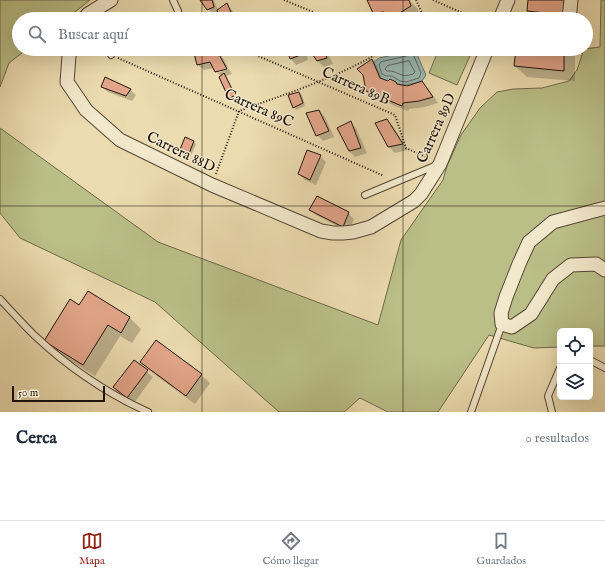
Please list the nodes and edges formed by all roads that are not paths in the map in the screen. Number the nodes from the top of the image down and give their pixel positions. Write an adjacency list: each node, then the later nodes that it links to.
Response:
1 (111, 0): 6 (street)
2 (173, 0): 5 (lane)
3 (508, 0): 7 (street)
4 (571, 0): 8 (street)
5 (178, 11)
6 (95, 12)
7 (503, 12)
8 (570, 12)
9 (69, 56): 14 (street, Carrera 88D)
10 (485, 56): 11 (street, Carrera 89D)
11 (440, 164): 12 (lane); 14 (street, Carrera 89D)
12 (366, 195)
13 (605, 208): 17 (street)
14 (333, 234)
15 (605, 270): 17 (street)
16 (0, 299): 21 (lane)
17 (502, 324): 22 (lane)
18 (593, 362): 19 (lane)
19 (605, 368)
20 (557, 375): 23 (lane)
21 (148, 412)
22 (471, 412)
23 (552, 412)

